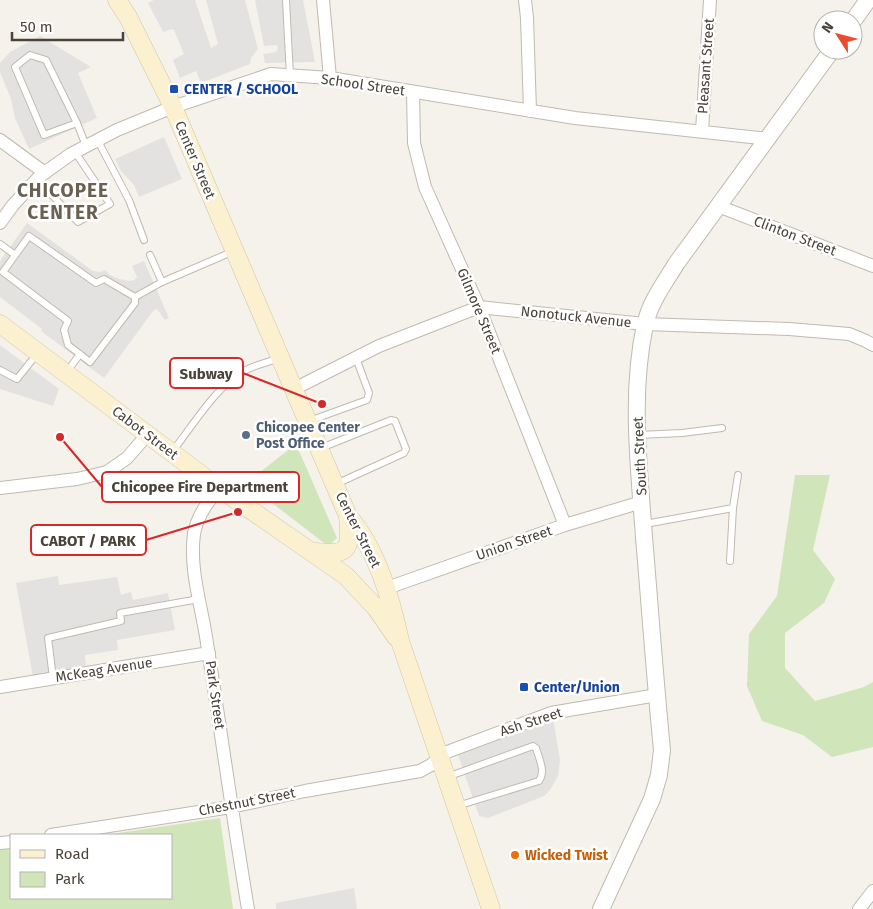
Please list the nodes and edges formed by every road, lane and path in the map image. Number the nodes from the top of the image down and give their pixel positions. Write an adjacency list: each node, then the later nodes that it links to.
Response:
1 (117, 0): 10 (main road, Center Street)
2 (286, 0): 7 (lane)
3 (323, 0): 8 (street)
4 (525, 0): 11 (street)
5 (710, 0): 13 (street, Pleasant Street)
6 (825, 60): 14 (street, South Street)
7 (290, 76): 8 (street, School Street); 10 (street, School Street)
8 (330, 78): 9 (street, School Street)
9 (413, 92): 11 (street, School Street); 28 (street, Gilmore Street)
10 (173, 107): 16 (street, School Street); 22 (main road, Center Street)
11 (530, 111): 13 (street, School Street)
12 (77, 123): 12 (lane); 16 (lane)
13 (702, 131): 14 (street, School Street)
14 (768, 139): 18 (street, South Street)
15 (0, 140): 17 (street)
16 (86, 146): 17 (street, School Street); 17 (lane); 20 (lane)
17 (41, 177): 19 (street, School Street)
18 (718, 206): 25 (street, Clinton Street); 30 (street, South Street)
19 (0, 223)
20 (144, 240)
21 (0, 244): 23 (lane)
22 (235, 251): 26 (lane); 34 (main road, Center Street)
23 (15, 255): 27 (lane); 33 (lane)
24 (150, 255): 26 (lane)
25 (873, 266)
26 (162, 282): 27 (lane)
27 (135, 297): 33 (lane)
28 (479, 307): 30 (street, Nonotuck Avenue); 35 (street, Nonotuck Avenue); 53 (street, Gilmore Street)
29 (0, 324): 32 (main road, Cabot Street)
30 (645, 324): 31 (street, Nonotuck Avenue); 42 (street, South Street)
31 (873, 346)
32 (38, 353): 36 (lane); 37 (main road, Cabot Street)
33 (80, 354): 37 (lane)
34 (281, 358): 38 (main road, Center Street); 44 (lane)
35 (356, 358): 38 (street, Nonotuck Avenue); 39 (lane)
36 (0, 370)
37 (66, 374): 41 (main road, Cabot Street)
38 (294, 389): 39 (main road, Center Street)
39 (308, 421): 43 (main road, Center Street)
40 (722, 428): 42 (lane)
41 (147, 435): 44 (main road, Cabot Street); 47 (street)
42 (638, 435): 49 (street, South Street)
43 (319, 448): 46 (main road, Center Street); 46 (lane)
44 (171, 453): 48 (main road, Cabot Street)
45 (738, 475): 50 (lane)
46 (335, 485): 51 (main road, Center Street)
47 (0, 488)
48 (219, 488): 54 (main road, Cabot Street); 58 (street, Park Street)
49 (642, 502): 52 (street, South Street); 53 (street, Union Street)
50 (733, 508): 52 (lane); 55 (lane)
51 (348, 516): 54 (main road); 57 (main road, Center Street)
52 (643, 524): 63 (street, South Street)
53 (565, 525): 57 (street, Union Street)
54 (313, 552): 56 (main road, Cabot Street)
55 (730, 561)
56 (346, 576): 57 (main road); 59 (main road, Cabot Street)
57 (387, 588): 59 (main road, Center Street)
58 (199, 599): 60 (street, Park Street); 61 (lane)
59 (400, 641): 64 (main road, Center Street)
60 (208, 653): 61 (street, McKeag Avenue); 67 (street, Park Street)
61 (53, 678): 62 (street, McKeag Avenue)
62 (0, 687)
63 (657, 695): 64 (street, Ash Street); 72 (street, South Street)
64 (439, 758): 65 (main road, Center Street); 67 (street, Chestnut Street)
65 (446, 778): 66 (main road, Center Street); 66 (lane)
66 (456, 806): 71 (main road, Center Street)
67 (231, 807): 68 (street, Chestnut Street); 70 (street, Park Street)
68 (57, 834)
69 (873, 891): 73 (street)
70 (248, 909)
71 (491, 909)
72 (601, 909)
73 (859, 909)

